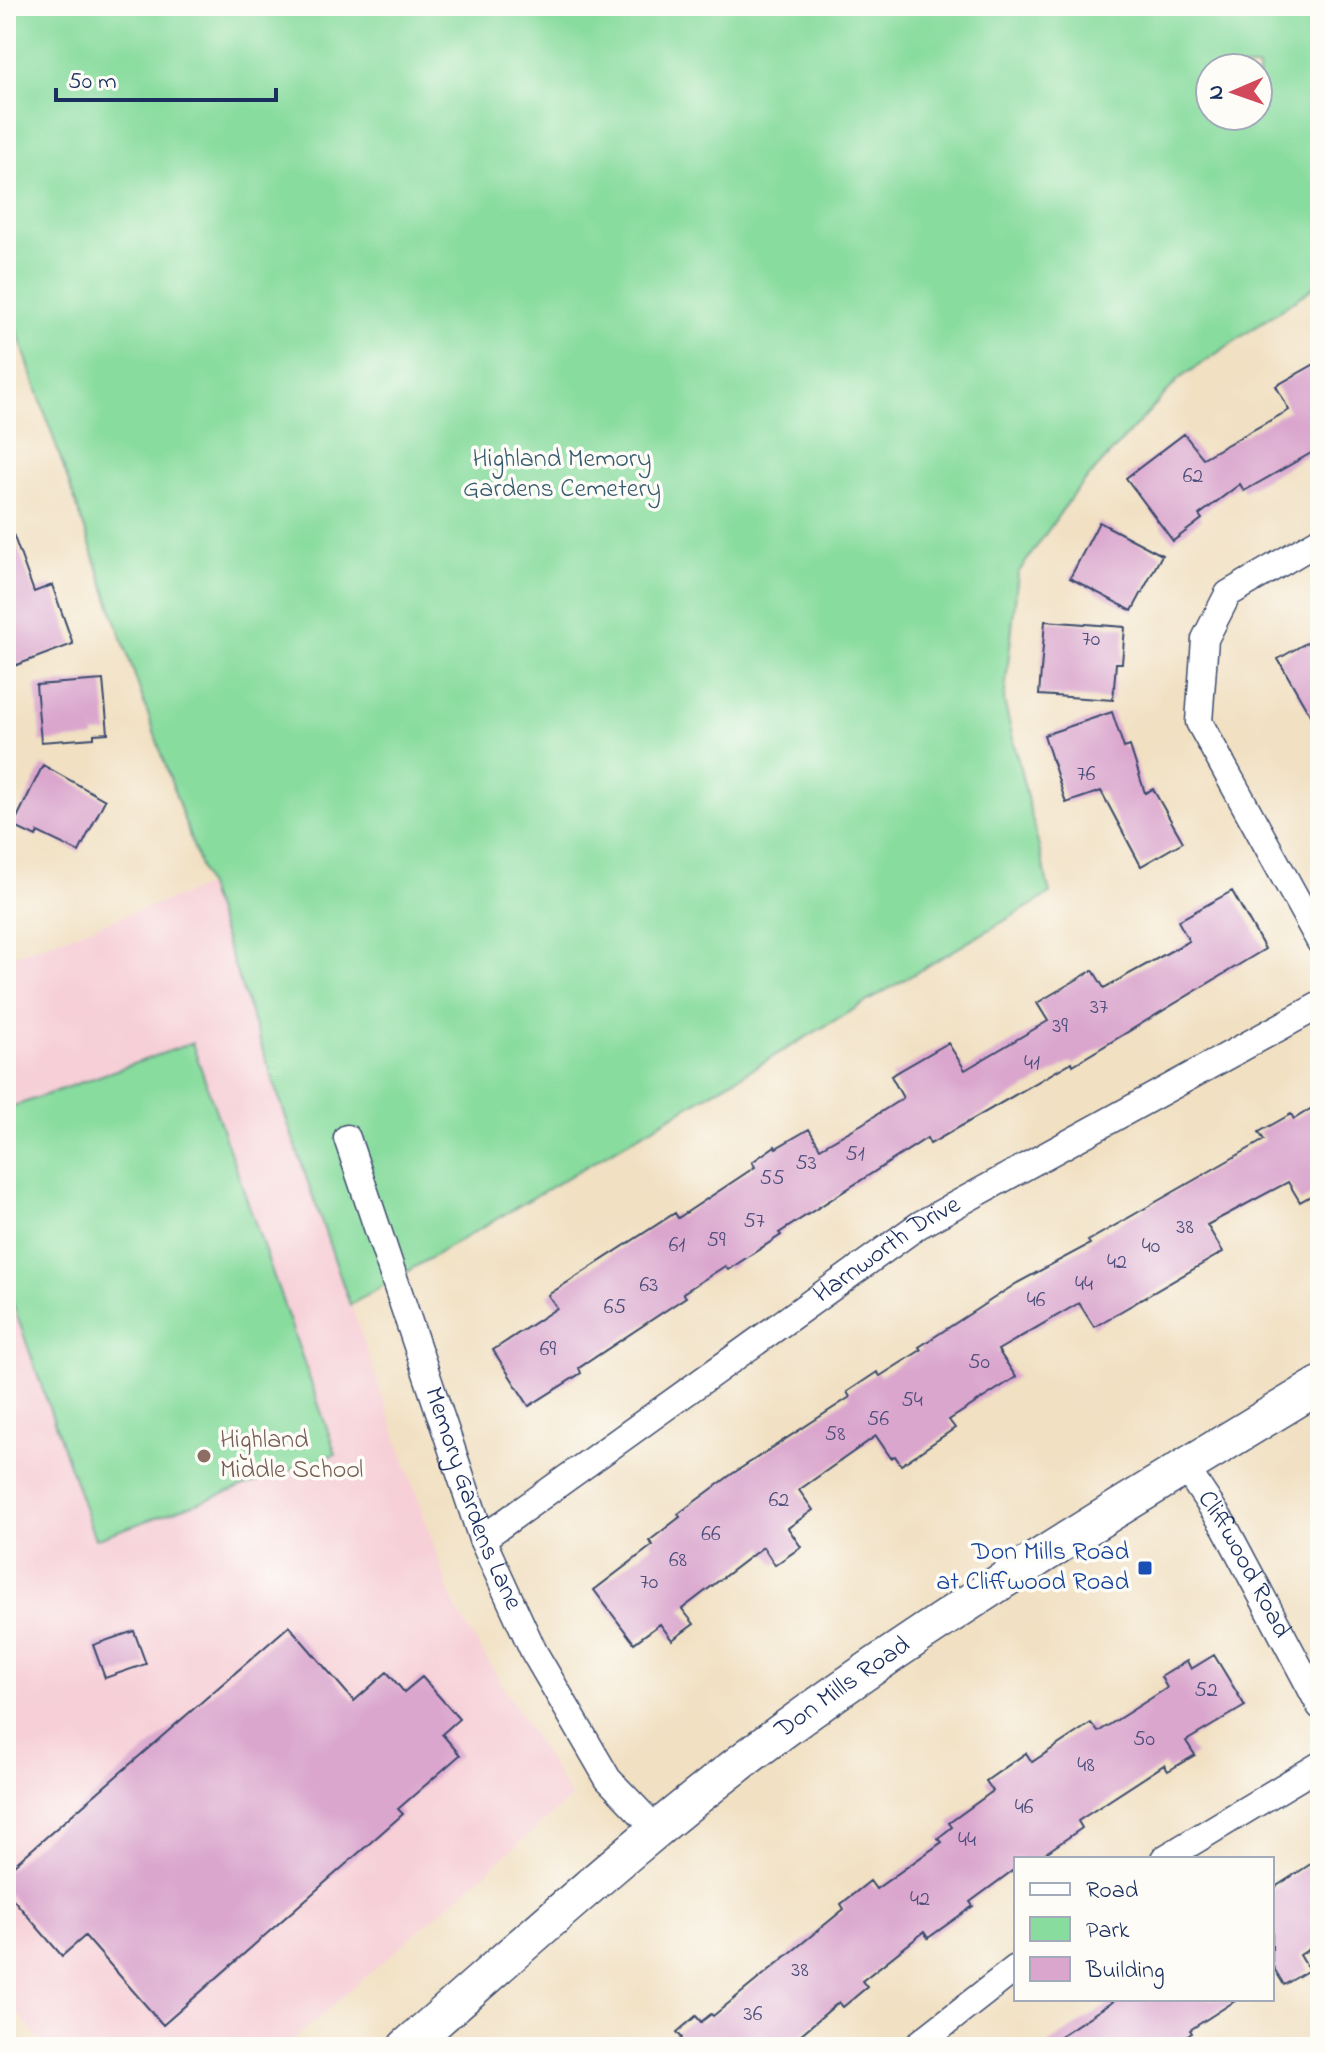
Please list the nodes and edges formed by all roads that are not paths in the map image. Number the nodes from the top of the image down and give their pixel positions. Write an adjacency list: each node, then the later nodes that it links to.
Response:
1 (1320, 540): 2 (street)
2 (1320, 942)
3 (1320, 1005): 7 (street, Harnworth Drive)
4 (347, 1138): 7 (street, Memory Gardens Lane)
5 (1320, 1385): 6 (main road, Don Mills Road)
6 (1185, 1467): 8 (street, Cliffwood Road); 10 (main road, Don Mills Road)
7 (482, 1539): 10 (street, Memory Gardens Lane)
8 (1320, 1706)
9 (1320, 1765): 11 (street)
10 (656, 1829): 13 (main road, Don Mills Road)
11 (1167, 1857)
12 (1014, 1970): 14 (street)
13 (406, 2047)
14 (915, 2047)

